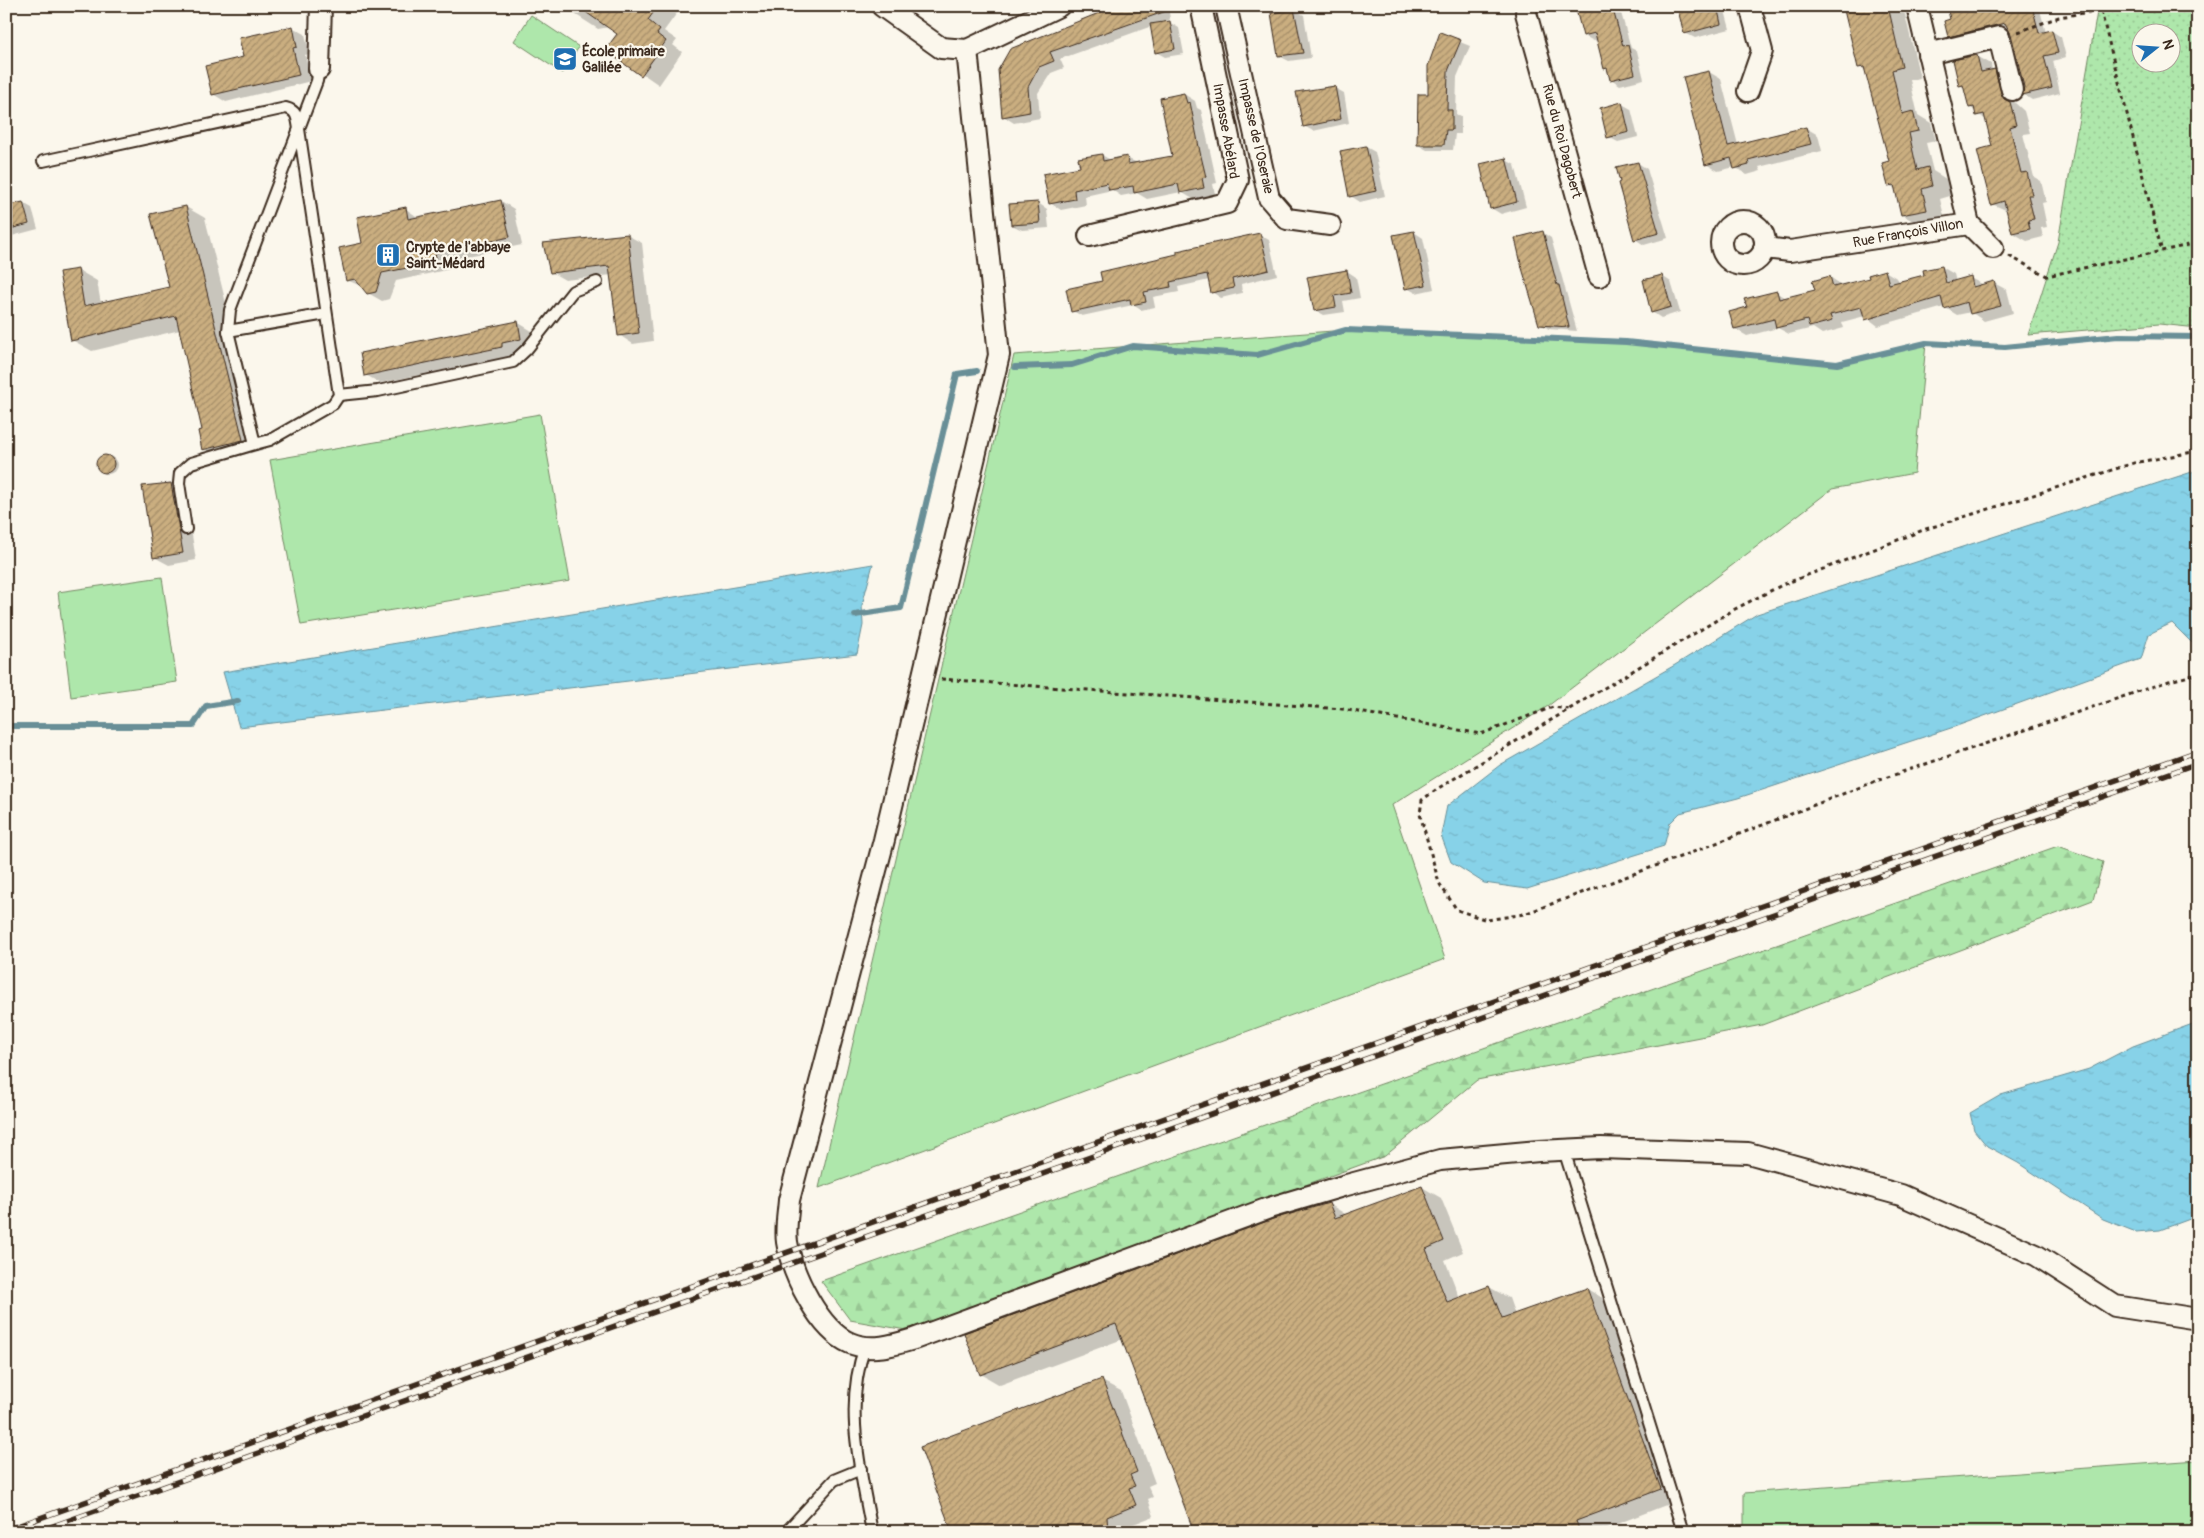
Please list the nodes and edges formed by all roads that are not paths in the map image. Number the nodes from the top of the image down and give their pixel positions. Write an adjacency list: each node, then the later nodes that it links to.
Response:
1 (321, 6): 11 (street)
2 (882, 6): 9 (street)
3 (1059, 6): 9 (street)
4 (1201, 6): 18 (street, Impasse Abélard)
5 (1226, 6): 17 (street, Impasse de l'Oseraie)
6 (1528, 6): 21 (street, Rue du Roi Dagobert)
7 (1750, 6): 13 (street)
8 (1917, 6): 10 (street, Rue François Villon)
9 (968, 50): 30 (street)
10 (1928, 54): 12 (street); 16 (street, Rue François Villon)
11 (318, 69): 14 (lane)
12 (2012, 90)
13 (1748, 91)
14 (299, 129): 15 (lane); 23 (lane); 24 (lane)
15 (42, 161)
16 (1969, 224): 19 (street, Rue François Villon); 20 (street)
17 (1330, 225)
18 (1089, 236)
19 (1764, 248)
20 (1993, 248)
21 (1599, 276)
22 (597, 282): 25 (lane)
23 (326, 314): 24 (lane); 25 (lane)
24 (228, 331): 26 (lane)
25 (339, 395): 26 (lane)
26 (255, 444): 27 (lane)
27 (186, 529)
28 (1564, 1150): 29 (street); 30 (street); 34 (lane)
29 (2198, 1319)
30 (865, 1347): 31 (lane)
31 (861, 1468): 32 (lane); 33 (lane)
32 (786, 1532)
33 (872, 1532)
34 (1683, 1532)

